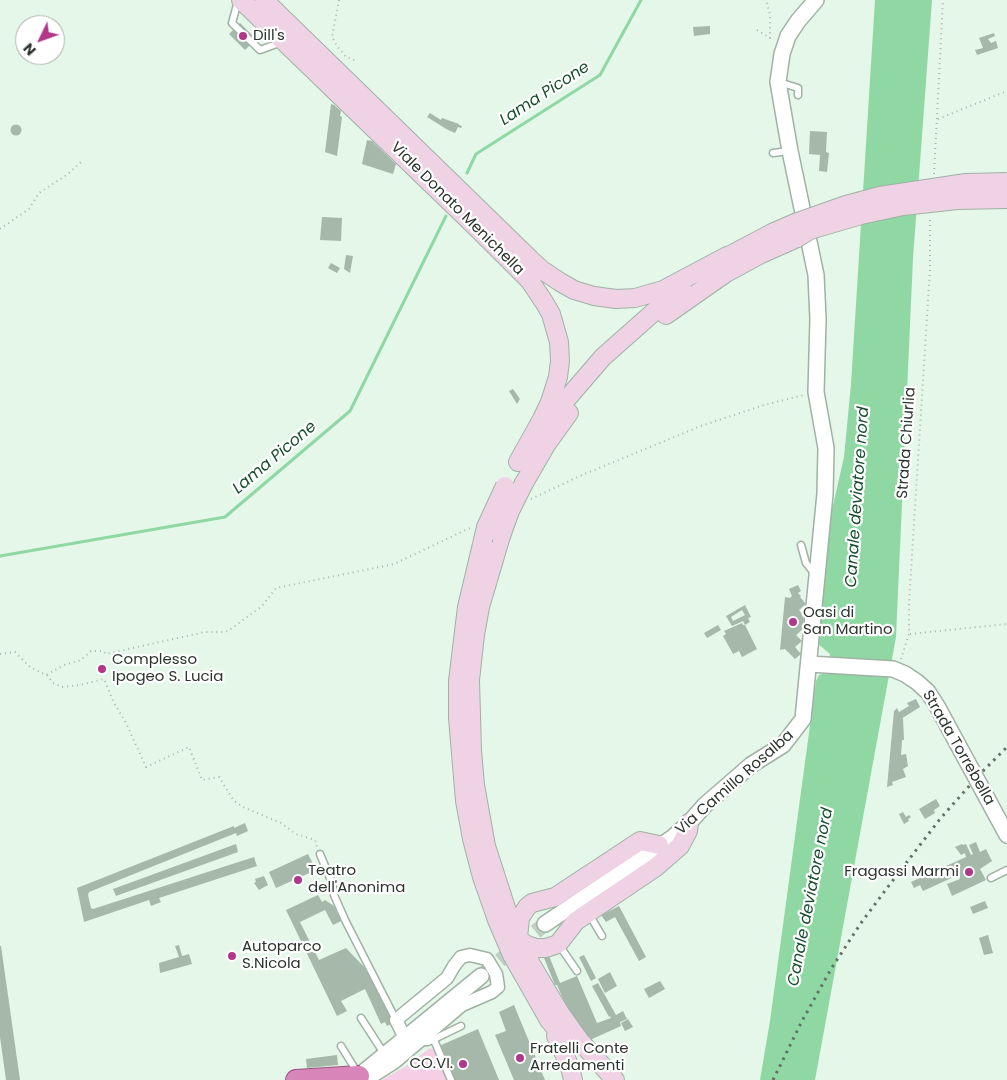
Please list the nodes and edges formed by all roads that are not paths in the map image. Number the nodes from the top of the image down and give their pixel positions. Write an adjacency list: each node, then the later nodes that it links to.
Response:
1 (240, 0): 4 (main road, Viale Donato Menichella)
2 (264, 0): 4 (main road, Viale Donato Menichella)
3 (816, 0): 5 (street, Via Camillo Rosalba)
4 (290, 39): 13 (main road, Viale Donato Menichella)
5 (778, 82): 6 (lane); 7 (street, Via Camillo Rosalba)
6 (798, 95)
7 (790, 150): 8 (lane); 16 (street, Via Camillo Rosalba)
8 (773, 153)
9 (1007, 182): 11 (main road, bridge)
10 (1007, 199): 11 (main road, bridge)
11 (800, 231): 12 (main road); 18 (main road, bridge)
12 (727, 256): 13 (main road, Viale Donato Menichella); 14 (main road)
13 (536, 276): 14 (main road, Viale Donato Menichella)
14 (518, 462): 17 (main road, bridge)
15 (801, 545): 16 (lane)
16 (817, 576): 19 (street, Via Camillo Rosalba)
17 (467, 607): 18 (main road); 20 (main road)
18 (472, 653): 20 (main road); 30 (main road)
19 (809, 664): 21 (street, Via Camillo Rosalba); 22 (street, Strada Torrebella)
20 (458, 688): 36 (main road)
21 (689, 823): 23 (street, Via Camillo Rosalba); 27 (main road)
22 (1007, 835)
23 (659, 845): 28 (street, Via Camillo Rosalba); 30 (main road)
24 (320, 854): 35 (lane)
25 (1007, 870): 26 (lane)
26 (991, 878)
27 (588, 912): 29 (lane); 31 (main road)
28 (545, 924)
29 (602, 936)
30 (518, 938): 31 (main road); 47 (main road)
31 (558, 944): 32 (lane)
32 (577, 971)
33 (481, 976): 38 (street)
34 (361, 1018): 41 (lane)
35 (396, 1020): 38 (street); 38 (street)
36 (549, 1020): 45 (main road); 46 (main road)
37 (461, 1026): 39 (lane)
38 (412, 1040): 39 (lane); 41 (street); 42 (street)
39 (434, 1040): 44 (lane)
40 (341, 1046): 42 (lane)
41 (385, 1055): 42 (street)
42 (360, 1079): 43 (highway)
43 (296, 1080)
44 (451, 1080)
45 (573, 1080)
46 (599, 1080)
47 (615, 1080)

